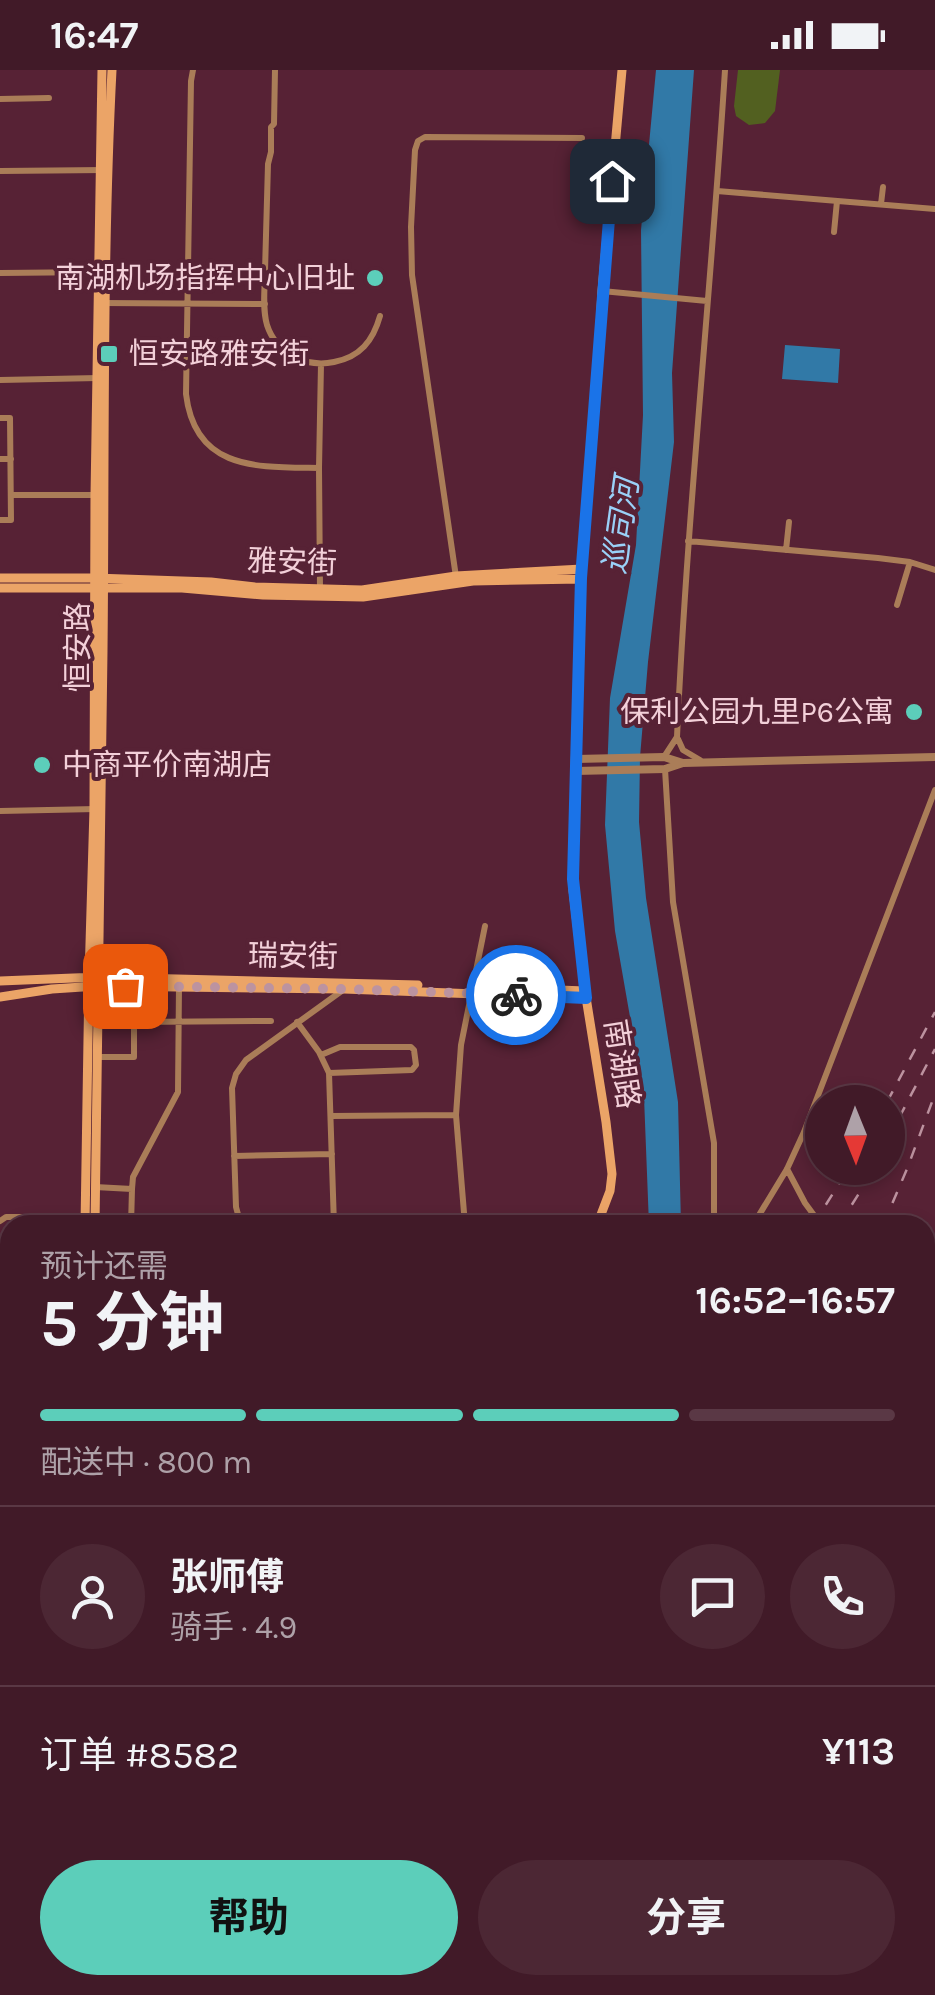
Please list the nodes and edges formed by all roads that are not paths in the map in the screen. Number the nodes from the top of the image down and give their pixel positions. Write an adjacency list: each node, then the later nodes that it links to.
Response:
1 (102, 70): 11 (main road, 恒安路)
2 (112, 70): 11 (main road, 恒安路)
3 (193, 70): 23 (street)
4 (275, 70): 24 (street)
5 (622, 70): 20 (main road, 南湖路)
6 (725, 70): 13 (street)
7 (0, 98): 8 (street)
8 (50, 98)
9 (582, 138): 43 (street)
10 (0, 170): 11 (street)
11 (103, 170): 18 (main road, 恒安路)
12 (883, 187): 15 (street)
13 (717, 191): 14 (street); 21 (street)
14 (837, 201): 15 (street); 17 (street)
15 (881, 204): 16 (street)
16 (935, 210)
17 (834, 232)
18 (102, 272): 19 (street); 22 (main road, 恒安路)
19 (0, 273)
20 (602, 292): 21 (street); 41 (main road, 南湖路)
21 (707, 300): 37 (street)
22 (101, 303): 23 (street); 27 (main road, 恒安路)
23 (187, 304): 24 (street); 32 (street)
24 (265, 304): 26 (street)
25 (380, 316): 26 (street)
26 (321, 364): 32 (street)
27 (100, 378): 28 (street); 34 (main road, 恒安路)
28 (0, 380)
29 (0, 418): 31 (street)
30 (0, 459): 31 (street)
31 (10, 459): 33 (street)
32 (318, 468): 46 (street)
33 (11, 495): 34 (street); 35 (street)
34 (99, 495): 44 (main road, 恒安路)
35 (0, 520)
36 (789, 522): 38 (street)
37 (688, 542): 38 (street); 48 (street)
38 (786, 550): 39 (street)
39 (910, 562): 40 (street); 47 (street)
40 (935, 570)
41 (581, 574): 43 (main road, 雅安街); 51 (main road, 南湖路)
42 (0, 578): 44 (main road, 雅安街)
43 (456, 580): 46 (main road, 雅安街)
44 (99, 582): 45 (main road, 雅安街); 46 (main road, 雅安街); 57 (main road, 恒安路)
45 (0, 588)
46 (320, 592)
47 (897, 605)
48 (677, 738): 50 (street); 52 (street)
49 (935, 756): 52 (street)
50 (664, 757): 51 (street); 53 (street)
51 (576, 759): 55 (main road, 南湖路)
52 (706, 762): 53 (street)
53 (684, 763): 54 (street)
54 (665, 770): 55 (street); 87 (street)
55 (575, 772): 65 (main road, 南湖路)
56 (935, 790): 77 (street)
57 (98, 809): 58 (street); 61 (main road, 恒安路)
58 (0, 811)
59 (486, 926): 64 (street)
60 (0, 981): 61 (main road, 瑞安街)
61 (93, 982): 62 (main road, 瑞安街); 64 (main road, 瑞安街); 66 (main road, 瑞安街); 71 (main road, 恒安路); 80 (main road, 恒安路)
62 (179, 986): 63 (main road, 瑞安街); 68 (street)
63 (344, 989): 64 (main road, 瑞安街); 69 (street)
64 (472, 990): 65 (main road, 瑞安街); 73 (street)
65 (586, 995): 86 (main road, 南湖路)
66 (0, 996)
67 (271, 1021): 68 (street)
68 (178, 1022): 71 (street); 79 (street)
69 (297, 1022): 70 (street); 76 (street)
70 (321, 1055): 72 (street); 72 (street)
71 (97, 1056): 78 (main road, 恒安路)
72 (329, 1073): 74 (street)
73 (456, 1115): 74 (street); 85 (street)
74 (330, 1116): 75 (street)
75 (332, 1154): 76 (street); 84 (street)
76 (234, 1156): 83 (street)
77 (787, 1169): 88 (street); 89 (street)
78 (95, 1187): 79 (street); 81 (main road, 恒安路)
79 (132, 1188): 82 (street)
80 (90, 1215)
81 (91, 1215)
82 (131, 1215)
83 (238, 1215)
84 (334, 1215)
85 (464, 1215)
86 (601, 1215)
87 (714, 1215)
88 (758, 1215)
89 (814, 1215)

